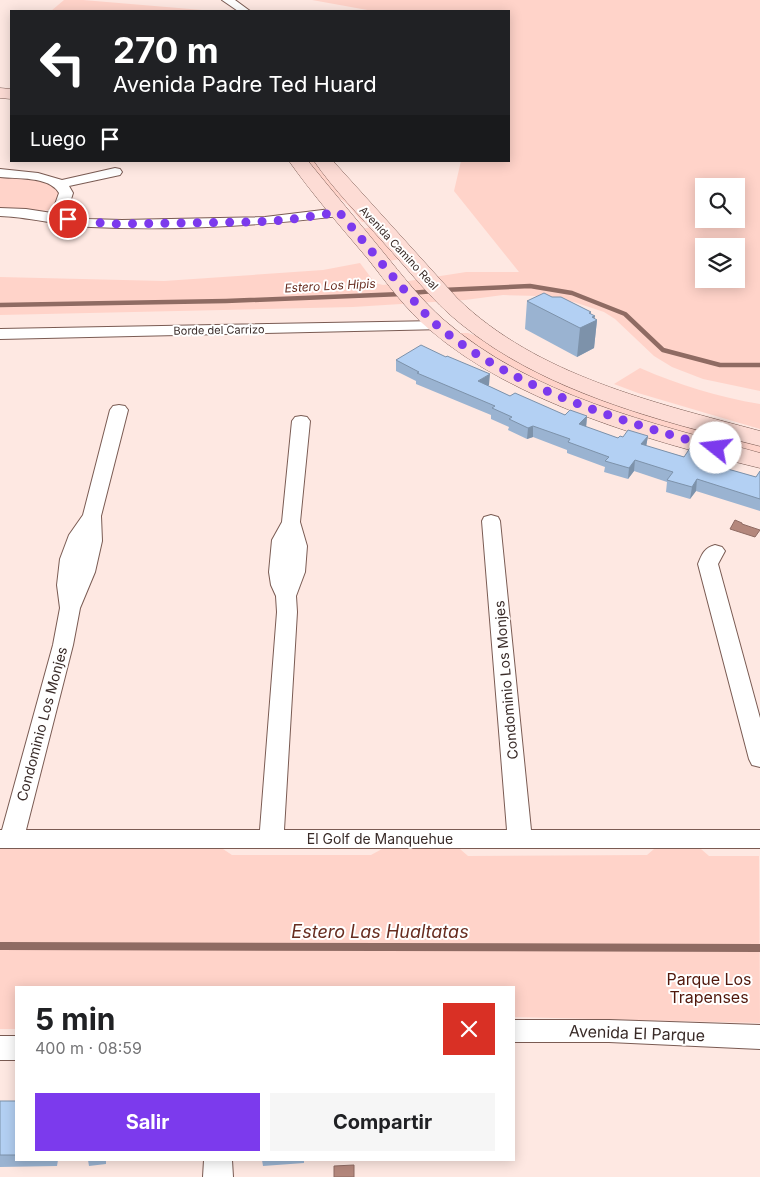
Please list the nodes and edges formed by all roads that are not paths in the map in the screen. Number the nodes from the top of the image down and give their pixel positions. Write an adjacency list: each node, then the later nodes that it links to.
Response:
1 (228, 0): 3 (street)
2 (245, 0): 4 (street)
3 (243, 10)
4 (257, 10)
5 (299, 162): 11 (main road, Avenida Camino Real)
6 (324, 162): 13 (main road, Avenida Camino Real)
7 (115, 172): 9 (street)
8 (0, 173): 9 (street)
9 (61, 184): 12 (street)
10 (0, 212): 12 (street)
11 (343, 216): 12 (street); 13 (main road); 14 (main road, Avenida Camino Real)
12 (58, 217)
13 (375, 223): 16 (main road, Avenida Camino Real)
14 (430, 318): 15 (street, Borde del Carrizo); 16 (main road); 19 (main road, Avenida Camino Real)
15 (0, 334)
16 (488, 334): 19 (main road, Avenida Camino Real)
17 (119, 410): 25 (street, Condominio Los Monjes)
18 (301, 421): 28 (street)
19 (723, 440): 20 (main road, Avenida Camino Real); 21 (main road, Avenida Camino Real)
20 (760, 440)
21 (760, 461)
22 (491, 521): 26 (street, Condominio Los Monjes)
23 (715, 551): 24 (street)
24 (760, 759)
25 (6, 839): 28 (street, El Golf de Manquehue)
26 (520, 839): 27 (street, El Golf de Manquehue); 28 (street, El Golf de Manquehue)
27 (760, 839)
28 (271, 840)
29 (515, 1031): 30 (street, Avenida El Parque)
30 (760, 1037)
31 (0, 1048): 32 (street)
32 (15, 1048)
33 (218, 1161): 34 (street)
34 (218, 1177)

